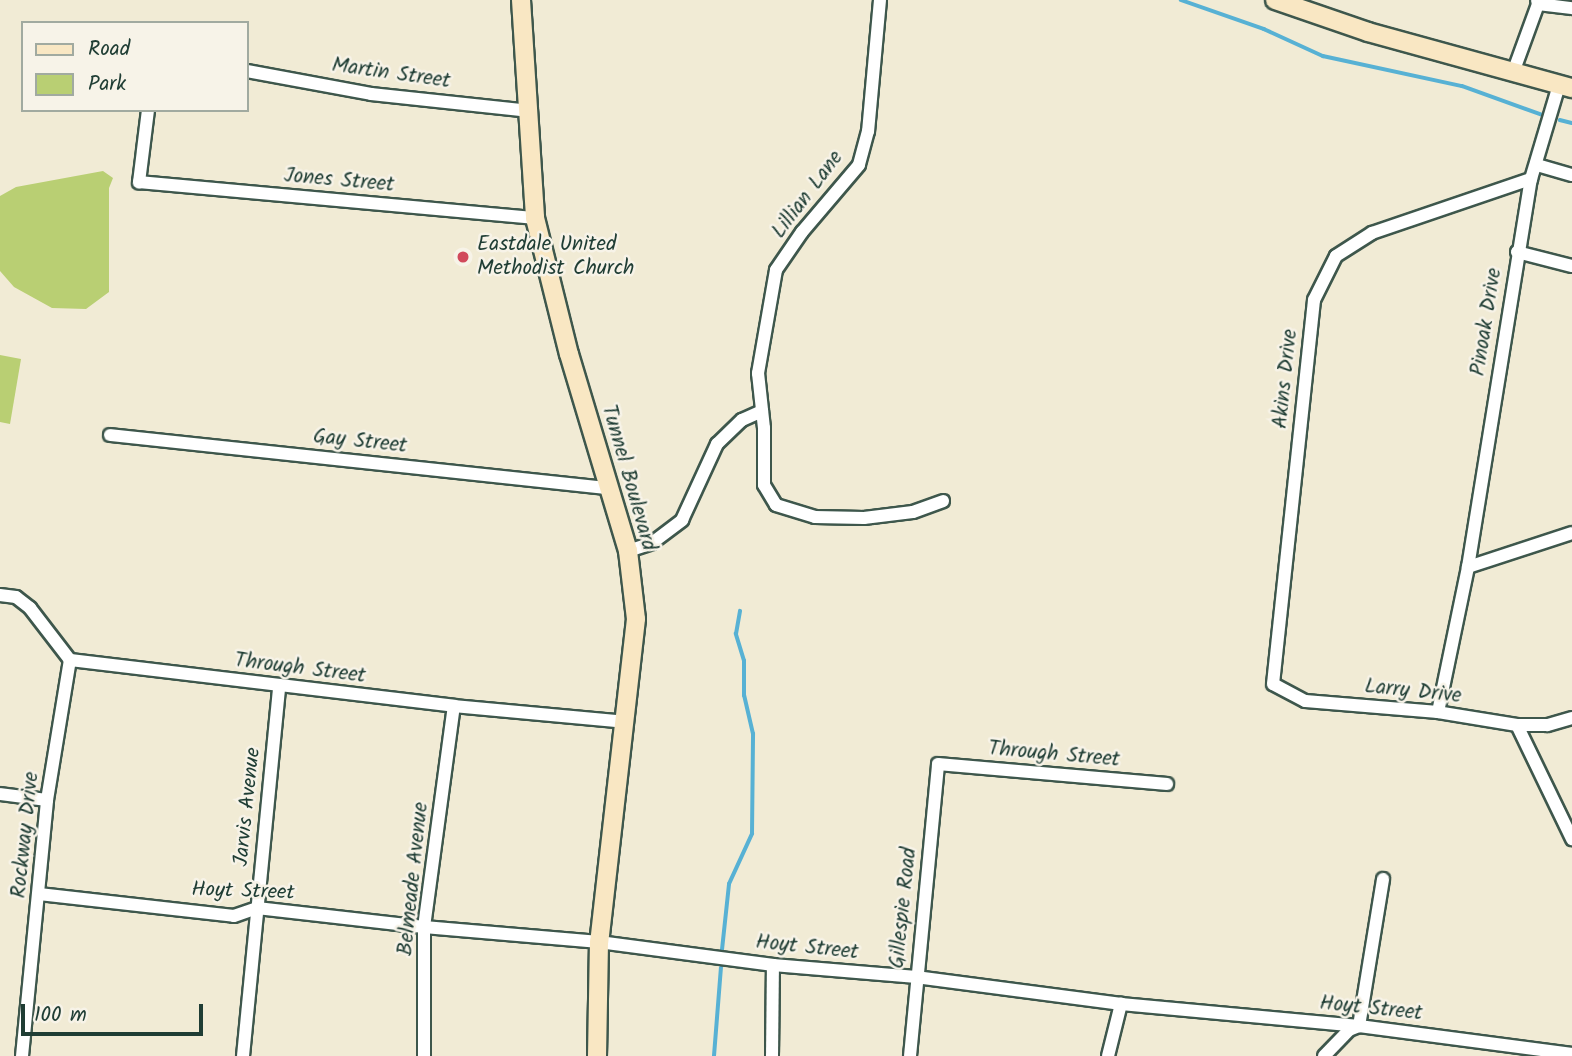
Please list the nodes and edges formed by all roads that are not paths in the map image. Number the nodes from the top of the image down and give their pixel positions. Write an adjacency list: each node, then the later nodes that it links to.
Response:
1 (520, 0): 9 (main road, Tunnel Boulevard)
2 (880, 0): 17 (street, Lillian Lane)
3 (1275, 0): 6 (main road)
4 (1537, 2): 5 (street); 6 (street)
5 (1572, 8)
6 (1514, 70): 8 (main road)
7 (248, 71): 9 (street, Martin Street)
8 (1566, 87): 11 (street, Pinoak Drive)
9 (530, 111): 14 (main road, Tunnel Boulevard)
10 (148, 112): 14 (street, Jones Street)
11 (1536, 165): 12 (street); 13 (street, Pinoak Drive)
12 (1572, 175)
13 (1531, 179): 15 (street, Pinoak Drive); 27 (street, Akins Drive)
14 (535, 218): 19 (main road, Tunnel Boulevard)
15 (1517, 252): 16 (street); 23 (street, Pinoak Drive)
16 (1572, 266)
17 (762, 411): 20 (street, Lillian Lane); 22 (street)
18 (110, 435): 19 (street, Gay Street)
19 (607, 488): 22 (main road, Tunnel Boulevard)
20 (943, 500)
21 (1572, 533): 23 (street)
22 (628, 551): 31 (main road, Tunnel Boulevard)
23 (1468, 567): 29 (street, Pinoak Drive)
24 (0, 595): 25 (street)
25 (70, 660): 26 (street, Through Street); 36 (street, Rockway Drive)
26 (279, 687): 28 (street, Through Street); 40 (street, Jarvis Avenue)
27 (1305, 701): 29 (street, Larry Drive)
28 (454, 706): 31 (street, Through Street); 41 (street, Belmeade Avenue)
29 (1438, 712): 32 (street, Larry Drive)
30 (1572, 718): 32 (street, Larry Drive)
31 (626, 722): 42 (main road, Tunnel Boulevard)
32 (1517, 725): 37 (street)
33 (938, 764): 34 (street, Through Street); 44 (street, Gillespie Road)
34 (1167, 784)
35 (0, 794): 36 (street)
36 (47, 800): 39 (street, Rockway Drive)
37 (1572, 839)
38 (1383, 879): 46 (street)
39 (39, 894): 40 (street, Hoyt Street); 48 (street, Rockway Drive)
40 (257, 908): 41 (street, Hoyt Street); 49 (street, Jarvis Avenue)
41 (424, 927): 42 (street, Hoyt Street); 50 (street, Belmeade Avenue)
42 (599, 942): 43 (street, Hoyt Street); 51 (main road, Tunnel Boulevard)
43 (773, 965): 44 (street, Hoyt Street); 52 (street)
44 (916, 977): 45 (street, Hoyt Street); 53 (street, Gillespie Road)
45 (1121, 1004): 46 (street, Hoyt Street); 54 (street)
46 (1360, 1026): 47 (street, Hoyt Street); 55 (street)
47 (1572, 1054)
48 (22, 1056)
49 (243, 1056)
50 (424, 1056)
51 (597, 1056)
52 (772, 1056)
53 (910, 1056)
54 (1108, 1056)
55 (1324, 1056)

